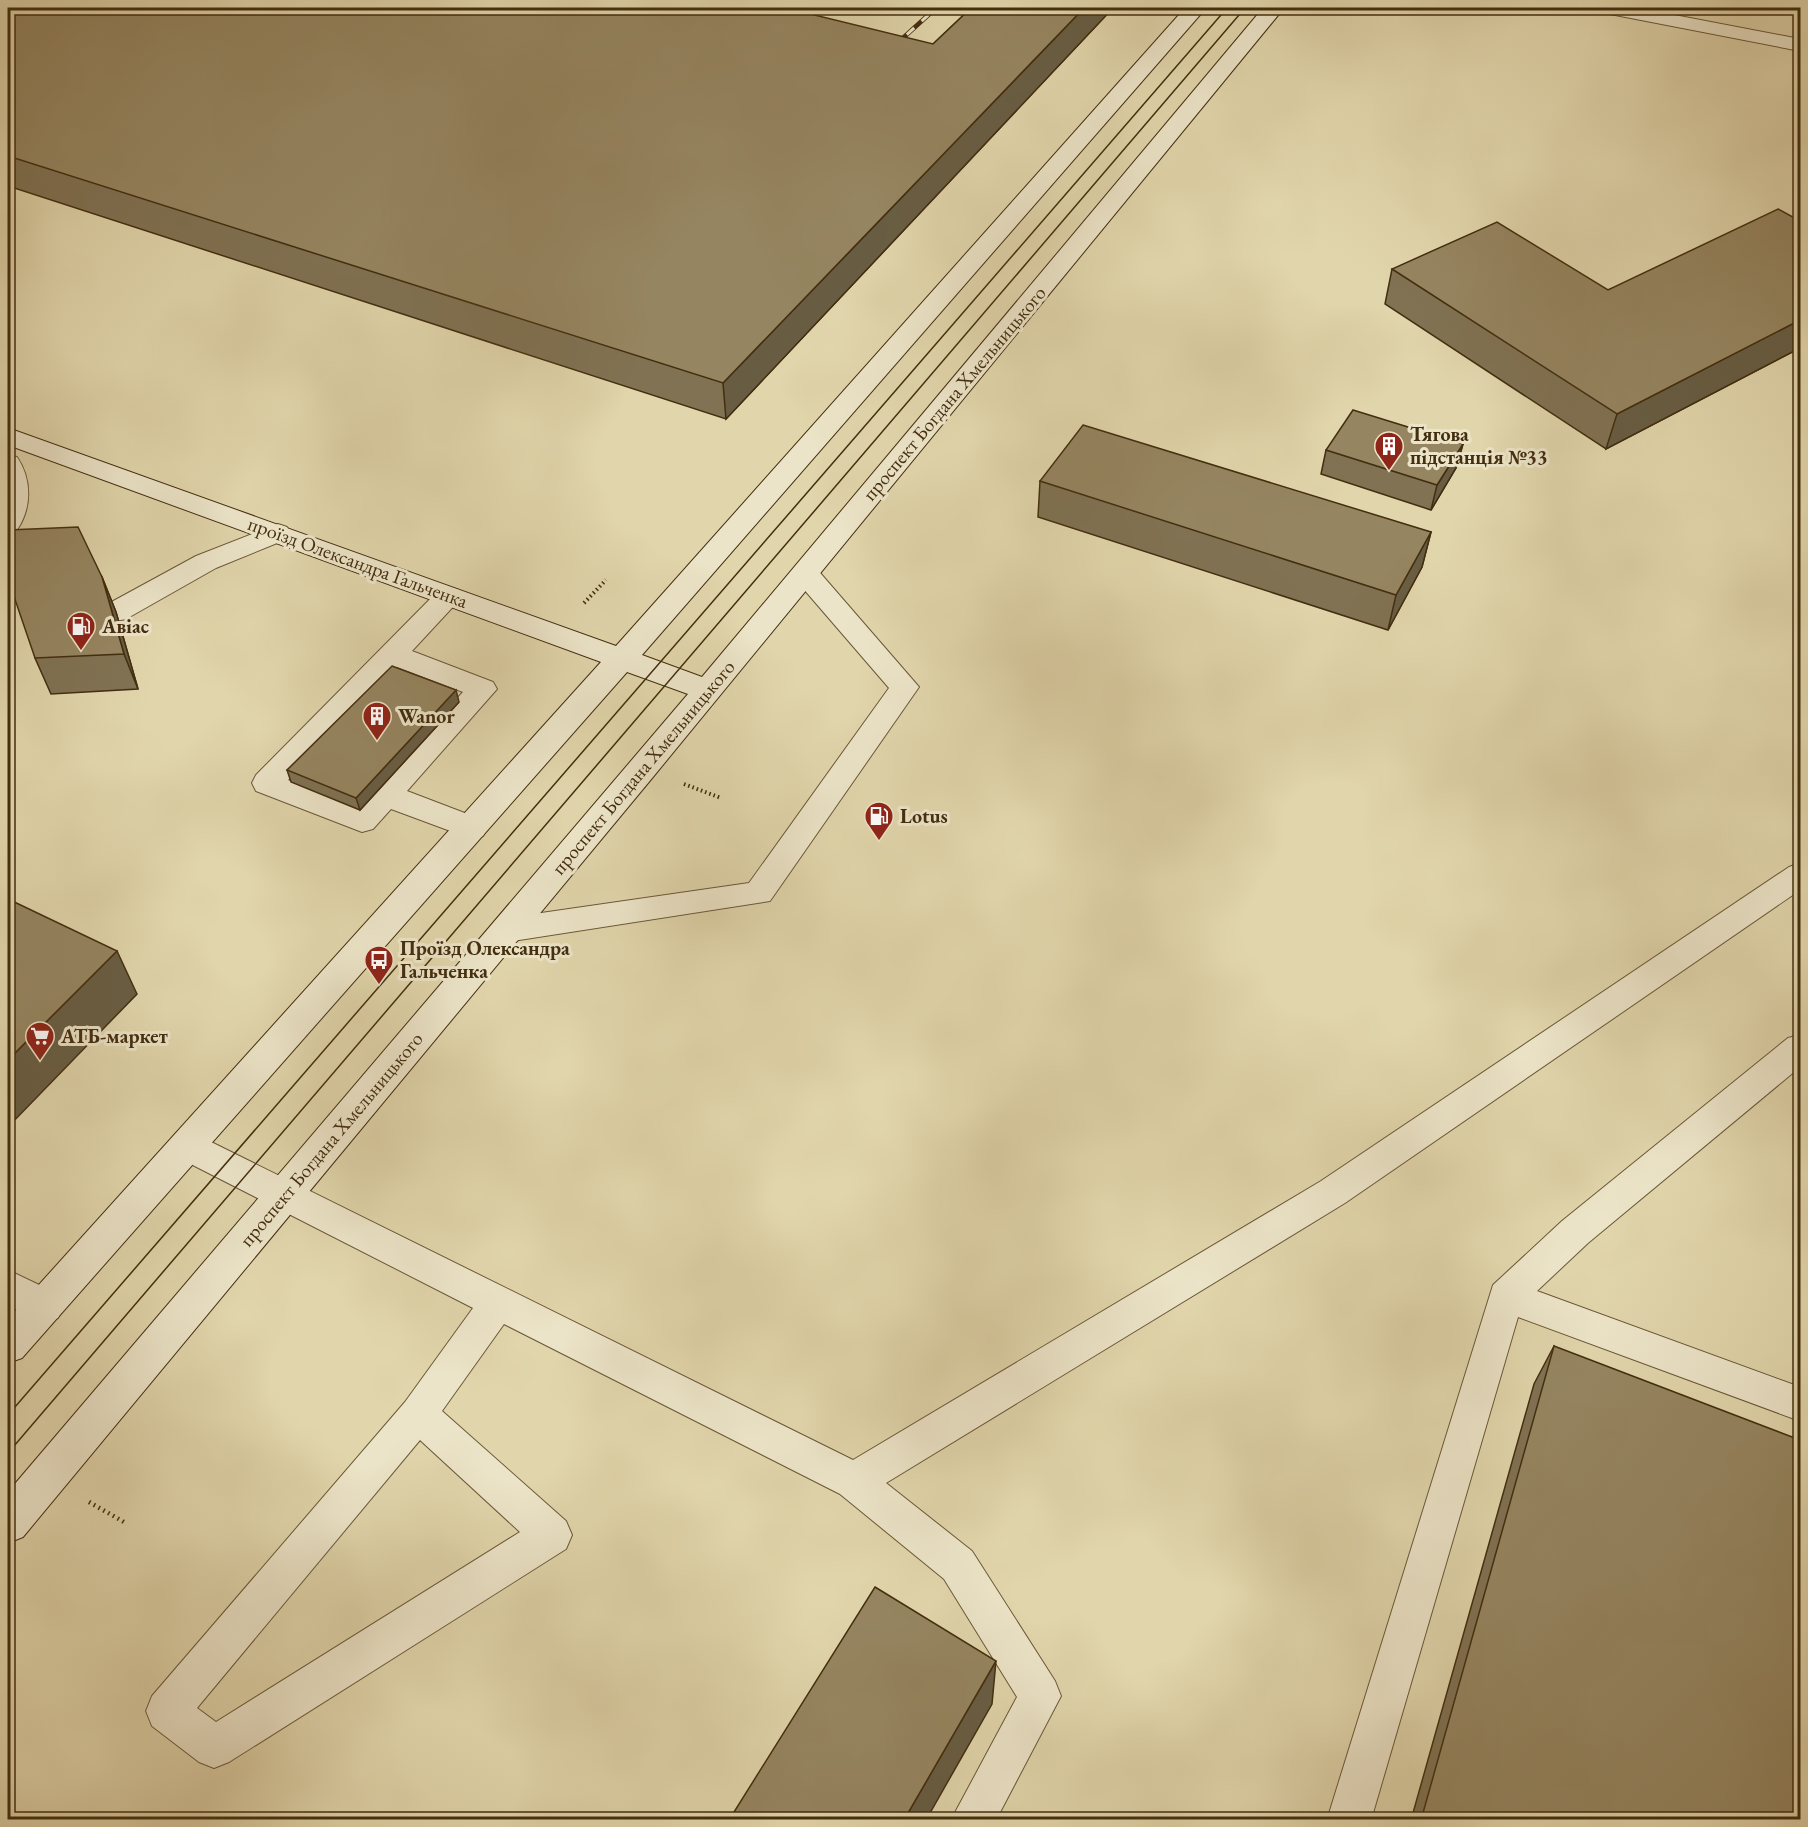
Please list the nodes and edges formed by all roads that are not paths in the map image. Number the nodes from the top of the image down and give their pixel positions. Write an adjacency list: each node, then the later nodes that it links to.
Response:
1 (1196, 8): 13 (main road)
2 (1274, 8): 9 (main road, проспект Богдана Хмельницького)
3 (1610, 8): 4 (lane)
4 (1800, 45)
5 (8, 436): 8 (main road, проїзд Олександра Гальченка)
6 (8, 463): 7 (lane)
7 (8, 524)
8 (278, 533): 10 (main road, проїзд Олександра Гальченка); 11 (lane)
9 (805, 573): 14 (main road, проспект Богдана Хмельницького); 18 (lane)
10 (449, 596): 12 (lane); 13 (main road, проїзд Олександра Гальченка)
11 (116, 612)
12 (392, 654): 15 (lane); 15 (lane)
13 (621, 658): 14 (main road, проїзд Олександра Гальченка); 16 (main road)
14 (708, 690): 18 (main road, проспект Богдана Хмельницького)
15 (385, 795): 16 (lane)
16 (472, 828): 20 (main road)
17 (1800, 875): 29 (lane)
18 (507, 930): 21 (main road, проспект Богдана Хмельницького)
19 (1800, 1048): 23 (lane)
20 (187, 1146): 21 (lane); 25 (main road)
21 (284, 1194): 24 (lane); 30 (main road, проспект Богдана Хмельницького)
22 (8, 1287): 25 (main road)
23 (1506, 1296): 27 (lane); 32 (lane)
24 (498, 1303): 28 (lane); 29 (lane)
25 (44, 1306): 26 (main road)
26 (8, 1346)
27 (1800, 1404)
28 (418, 1414): 28 (lane)
29 (854, 1481): 31 (lane)
30 (8, 1522)
31 (972, 1820)
32 (1349, 1820)

